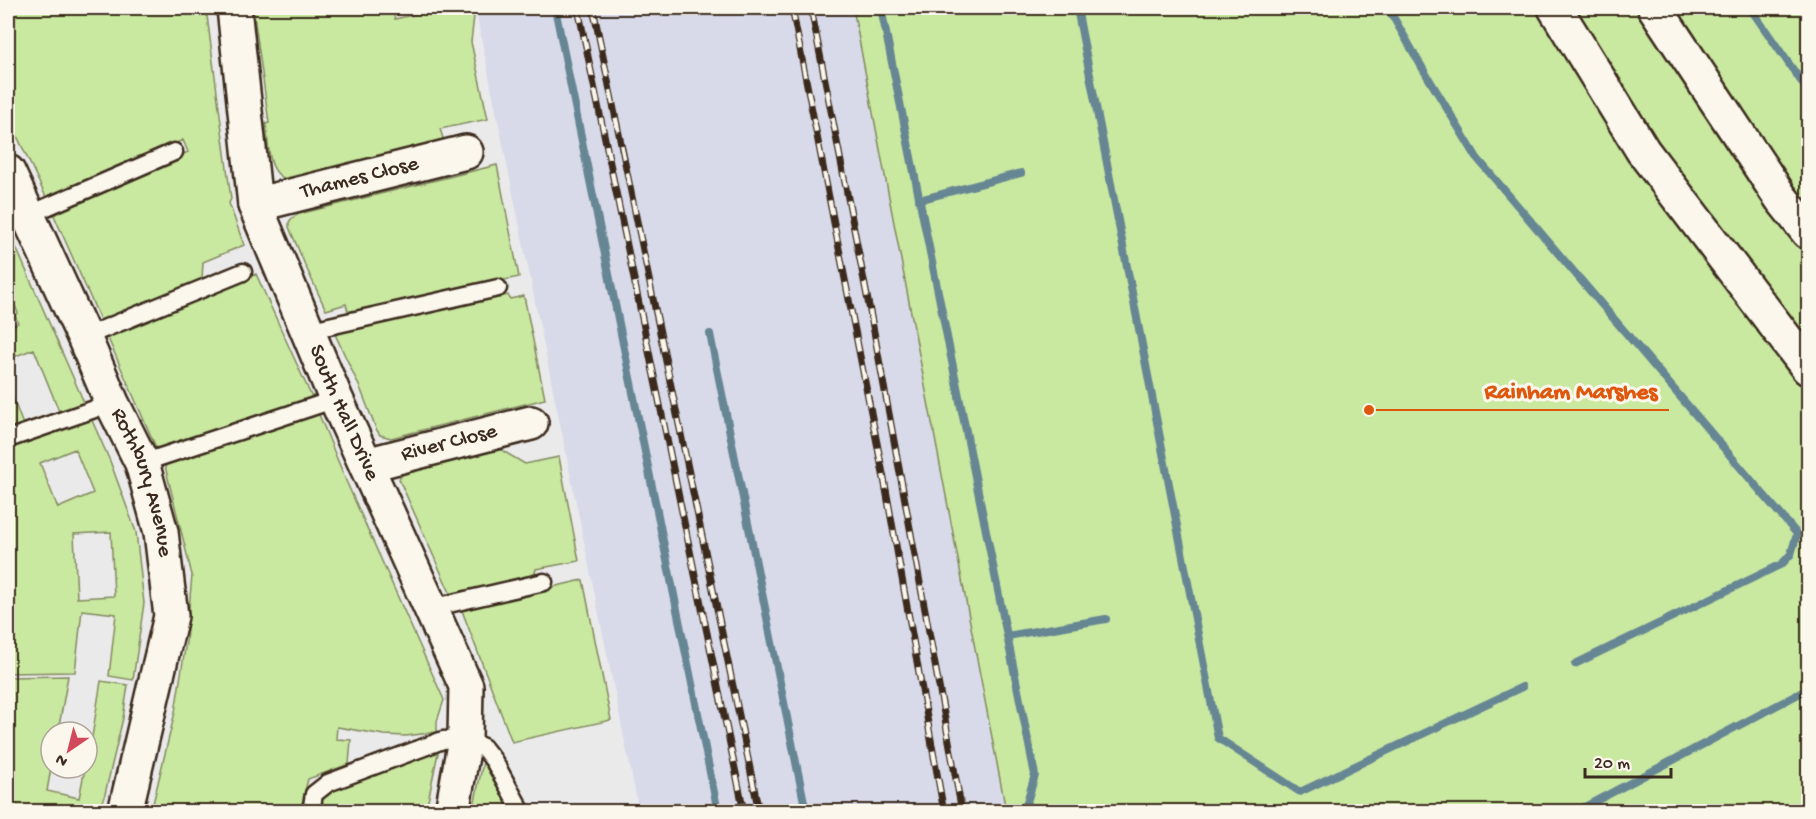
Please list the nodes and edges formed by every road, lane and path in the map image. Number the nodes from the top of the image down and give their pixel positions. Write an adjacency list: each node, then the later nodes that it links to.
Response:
1 (234, 8): 7 (main road, South Hall Drive)
2 (1555, 8): 14 (main road)
3 (1654, 8): 9 (main road)
4 (174, 152): 8 (lane)
5 (466, 152): 7 (main road, Thames Close)
6 (8, 172): 8 (main road, Rothbury Avenue)
7 (255, 205): 12 (main road, South Hall Drive)
8 (28, 215): 13 (main road, Rothbury Avenue)
9 (1809, 232)
10 (243, 272): 13 (lane)
11 (498, 288): 12 (lane)
12 (306, 331): 15 (main road, South Hall Drive)
13 (84, 338): 16 (main road, Rothbury Avenue)
14 (1809, 368)
15 (336, 399): 19 (lane); 20 (main road, South Hall Drive)
16 (112, 403): 18 (lane); 19 (main road, Rothbury Avenue)
17 (531, 423): 20 (main road, River Close)
18 (8, 439)
19 (142, 463): 24 (main road, Rothbury Avenue)
20 (366, 465): 22 (main road, South Hall Drive)
21 (544, 582): 22 (lane)
22 (431, 608): 23 (main road, South Hall Drive)
23 (465, 739): 25 (lane); 26 (main road, South Hall Drive); 27 (lane)
24 (125, 812)
25 (311, 812)
26 (452, 812)
27 (522, 812)

